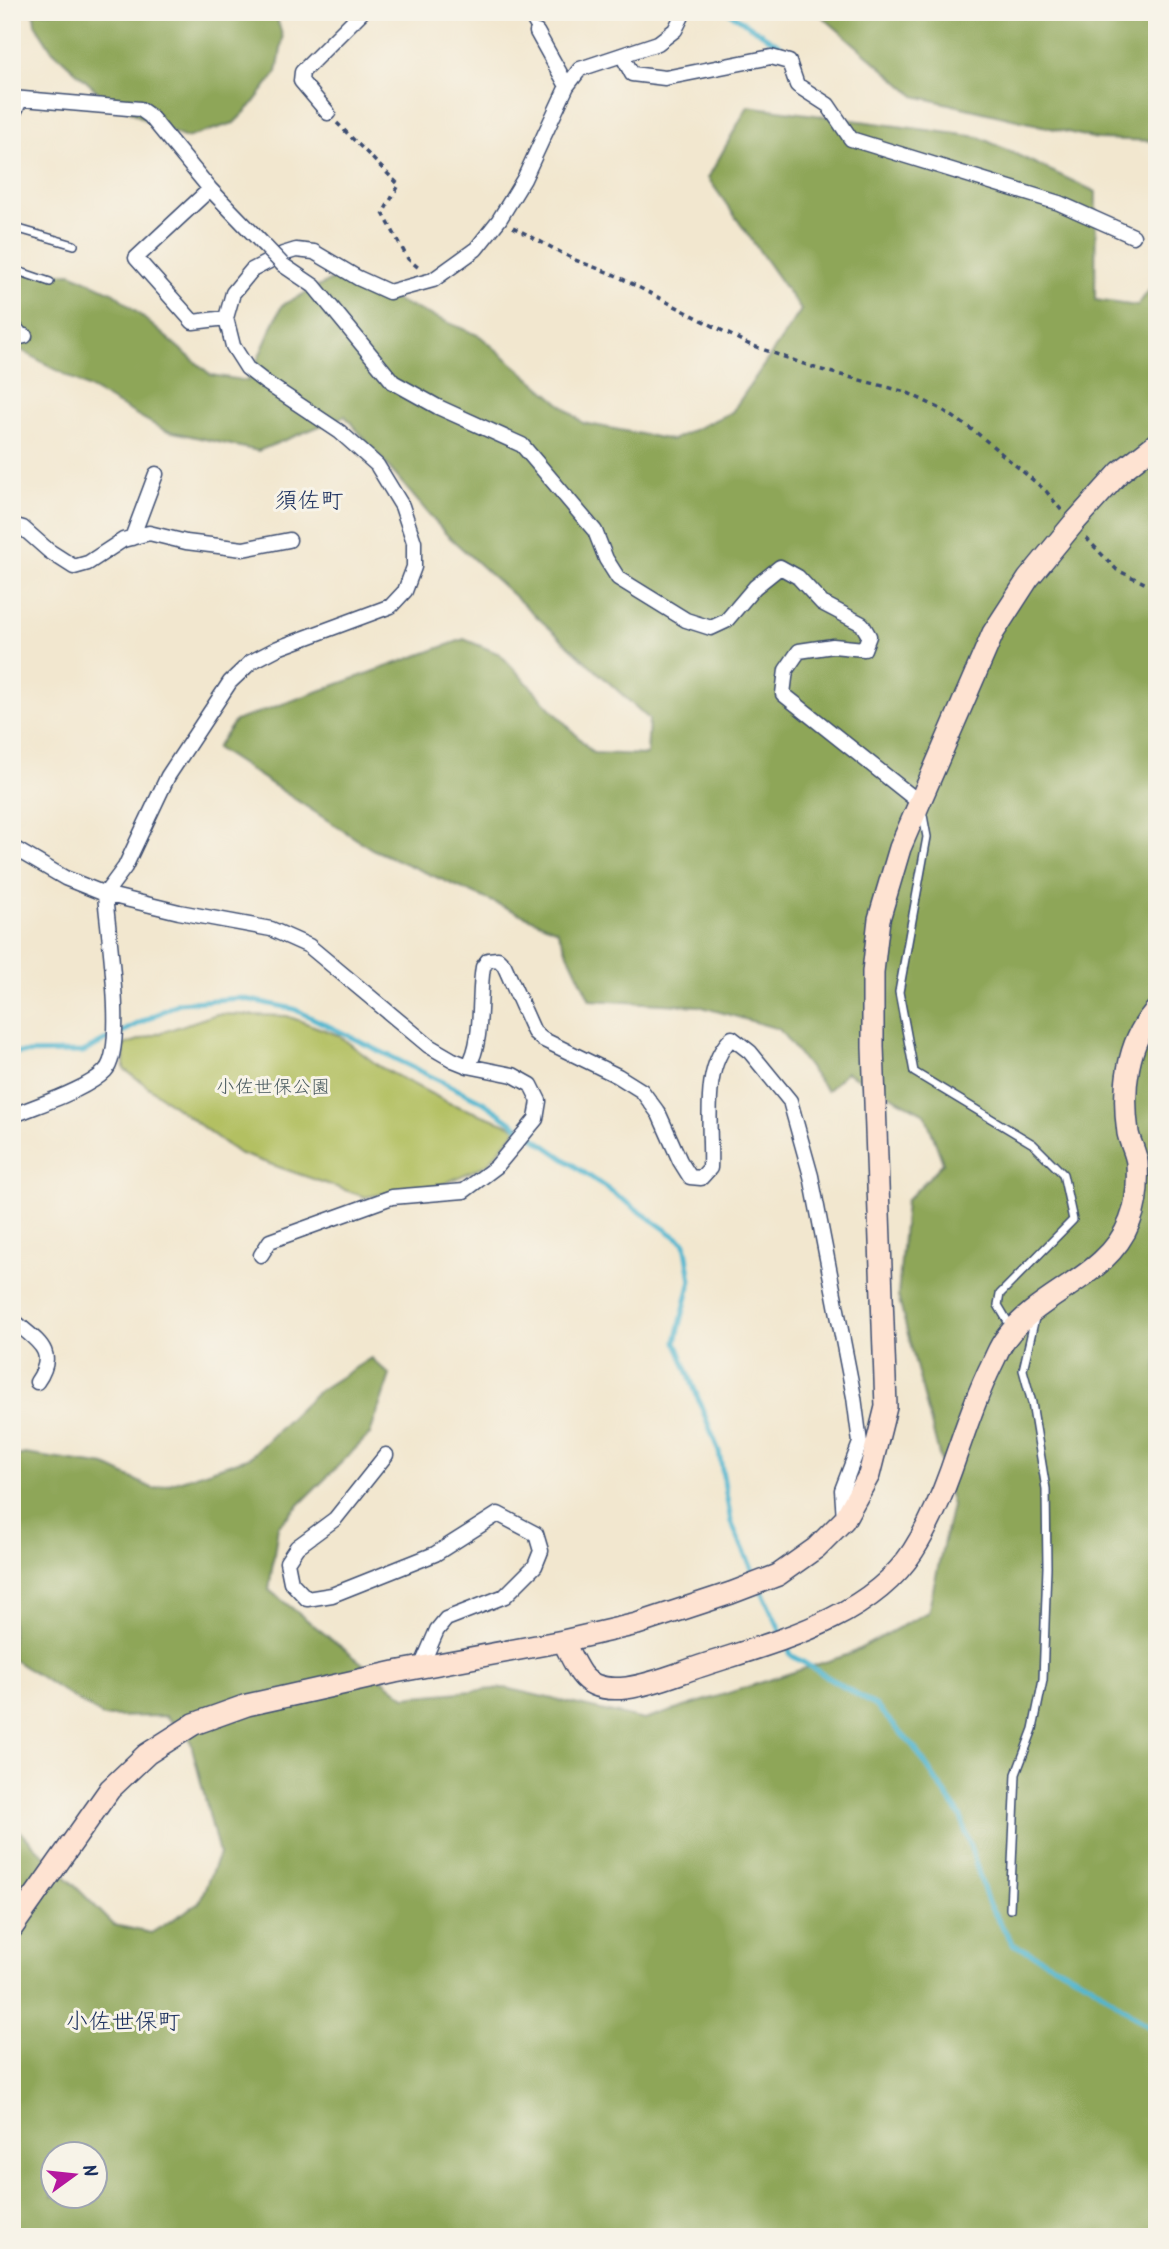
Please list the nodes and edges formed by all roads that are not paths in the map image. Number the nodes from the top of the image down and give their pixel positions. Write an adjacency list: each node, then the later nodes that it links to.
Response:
1 (362, 12): 8 (street)
2 (524, 12): 4 (lane)
3 (684, 12): 5 (street)
4 (537, 32): 6 (street)
5 (622, 55): 6 (street); 12 (street)
6 (567, 86): 17 (street)
7 (17, 98): 9 (street); 10 (street)
8 (328, 113)
9 (12, 116)
10 (210, 189): 17 (street); 24 (street, bridge)
11 (12, 228): 13 (lane)
12 (1133, 236)
13 (74, 245)
14 (12, 269): 15 (lane)
15 (50, 282)
16 (12, 317): 18 (lane)
17 (226, 318): 26 (street)
18 (19, 337)
19 (1157, 443): 24 (street)
20 (156, 474): 22 (street)
21 (12, 525): 22 (street)
22 (132, 538): 23 (street)
23 (289, 541)
24 (920, 803): 33 (lane); 37 (street)
25 (12, 846): 26 (street)
26 (106, 894): 28 (street); 29 (street)
27 (1157, 1009): 31 (street)
28 (468, 1066): 30 (street); 37 (street)
29 (12, 1116)
30 (261, 1255)
31 (1038, 1307): 33 (street); 40 (lane)
32 (12, 1319): 34 (street)
33 (1013, 1331): 38 (street)
34 (18, 1334): 35 (street)
35 (37, 1382)
36 (386, 1455): 39 (street)
37 (844, 1520): 38 (street)
38 (563, 1641): 39 (street)
39 (421, 1667): 41 (street)
40 (1010, 1909)
41 (12, 1928)

